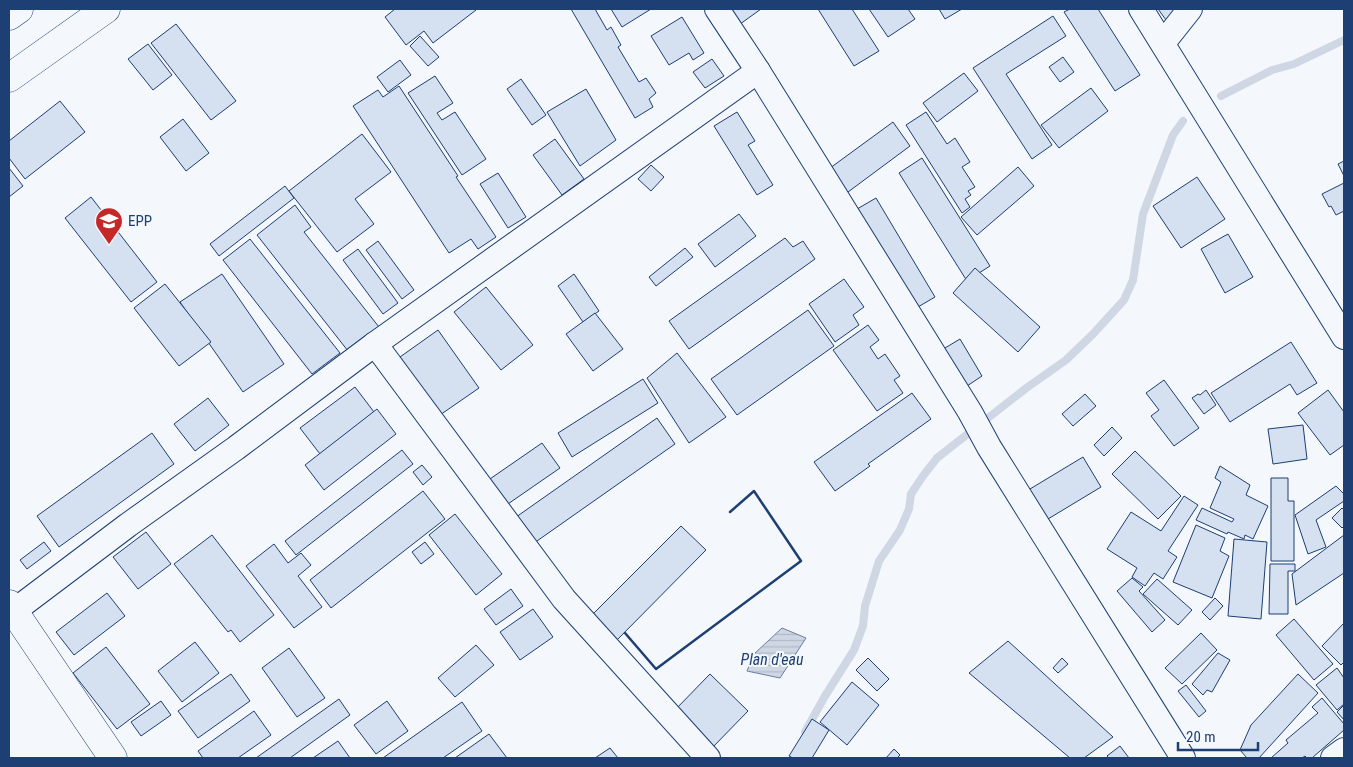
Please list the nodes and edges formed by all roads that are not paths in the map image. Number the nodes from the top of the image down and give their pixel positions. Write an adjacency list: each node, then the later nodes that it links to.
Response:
1 (19, 9): 6 (street)
2 (106, 9): 9 (street)
3 (717, 9): 8 (street)
4 (1141, 9): 7 (street)
5 (1190, 9): 7 (street)
6 (9, 16)
7 (1163, 43): 10 (street)
8 (758, 71): 11 (street); 16 (street)
9 (9, 78)
10 (1344, 337)
11 (375, 344): 12 (street); 15 (street)
12 (11, 608): 14 (street)
13 (1344, 750): 17 (street)
14 (112, 758)
15 (708, 758)
16 (1183, 758)
17 (1334, 758)

